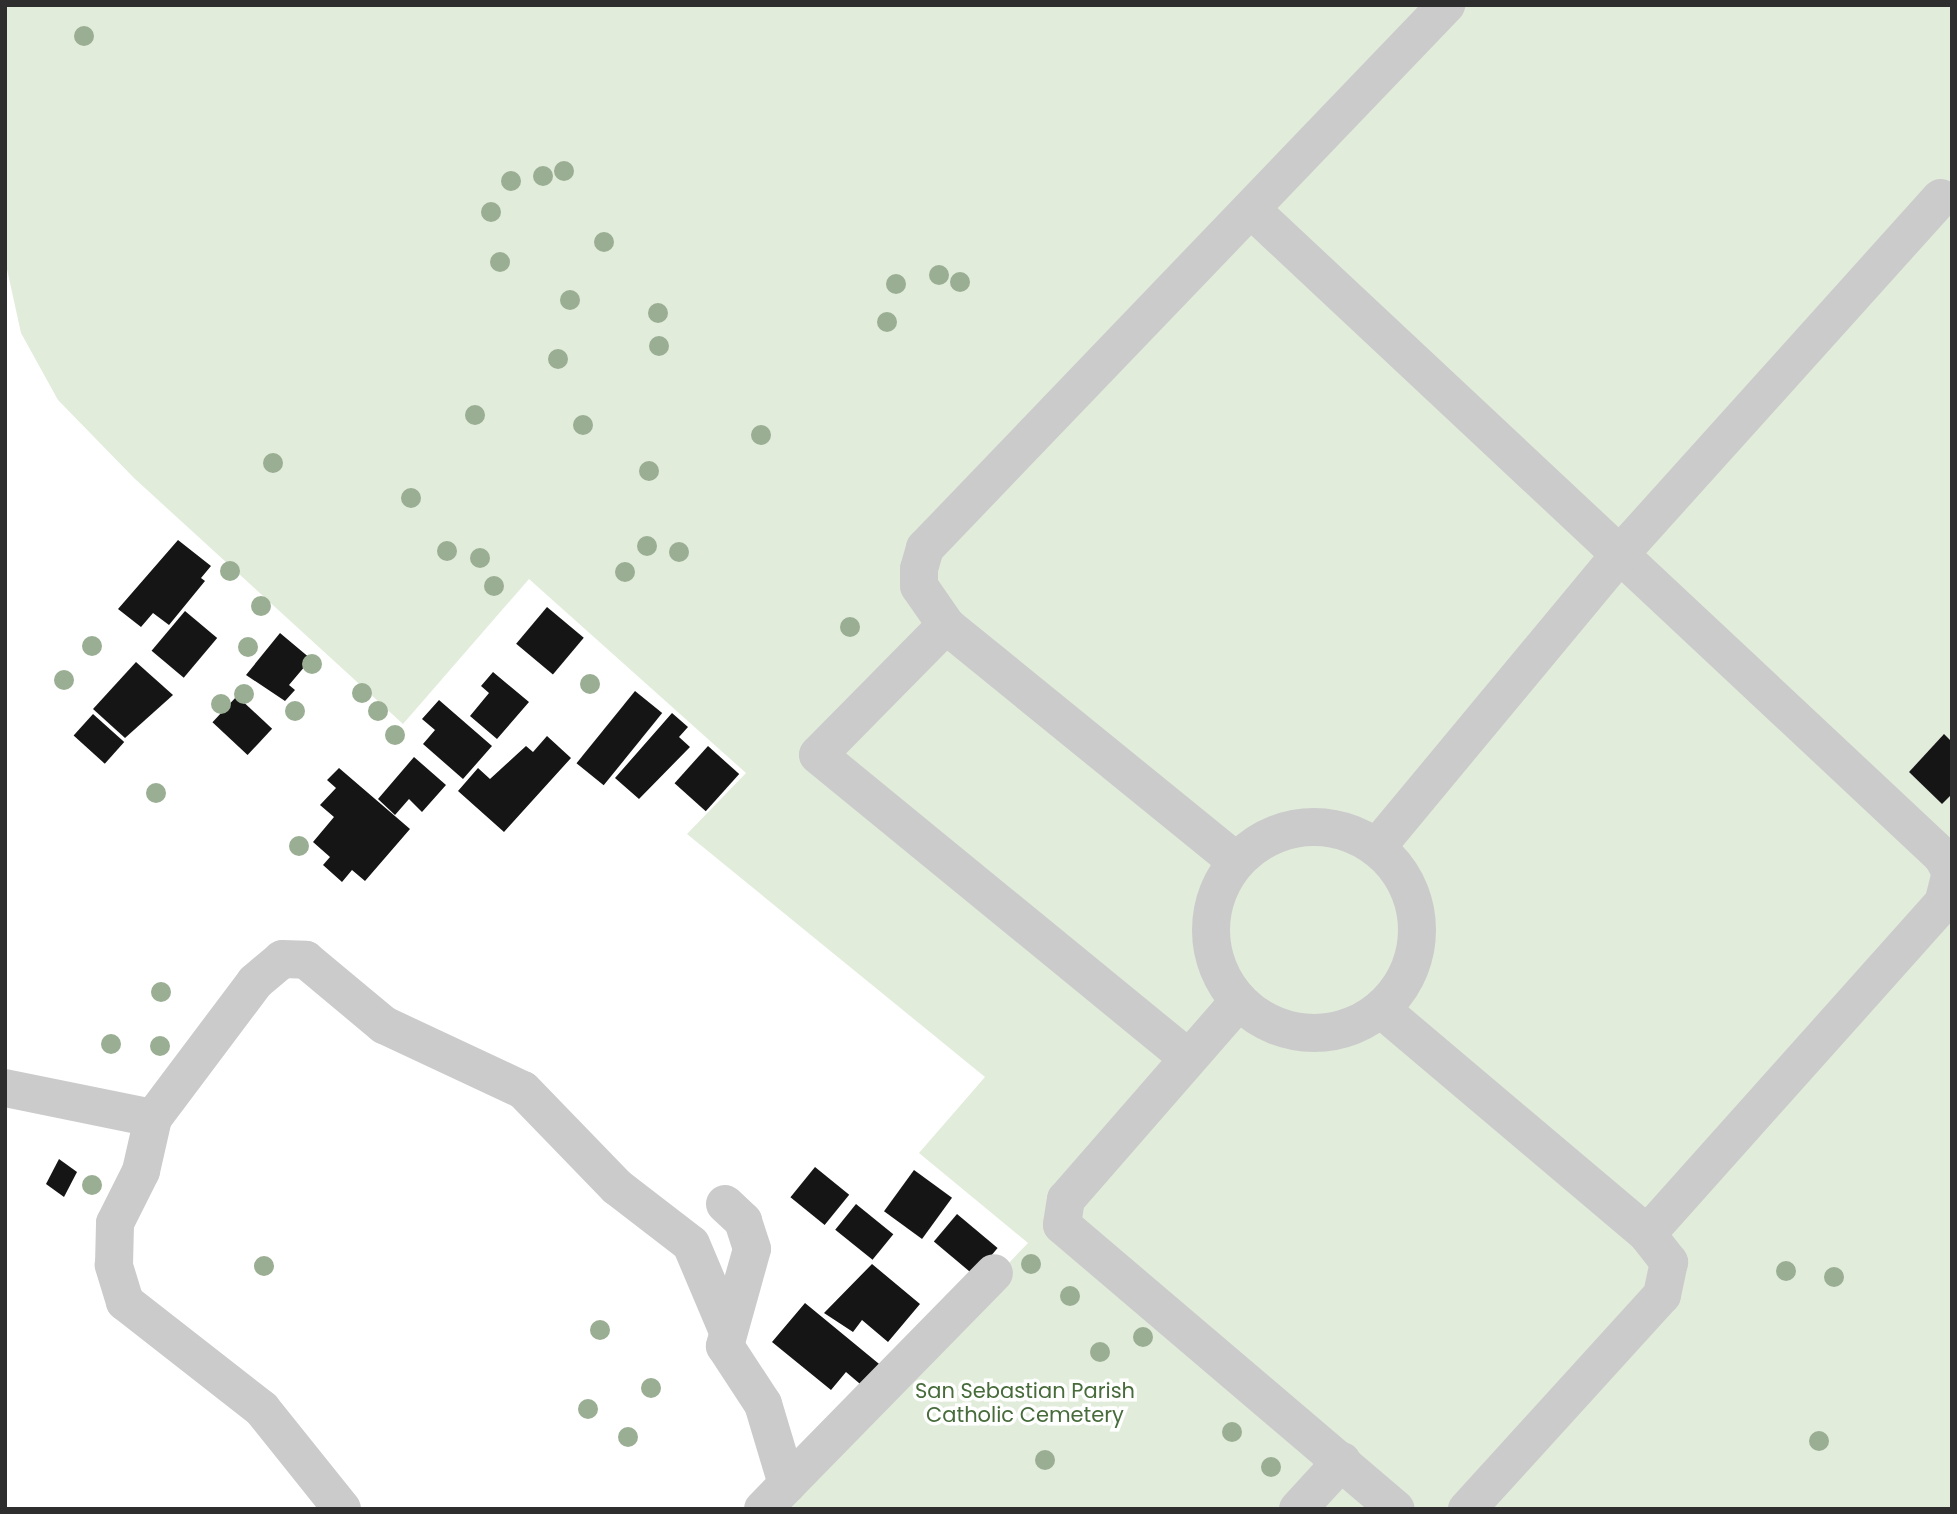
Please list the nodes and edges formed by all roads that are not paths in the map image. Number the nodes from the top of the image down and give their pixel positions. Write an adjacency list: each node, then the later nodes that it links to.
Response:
1 (1446, 5): 3 (street)
2 (1940, 198): 4 (street)
3 (1254, 212): 4 (street); 5 (street)
4 (1620, 554): 6 (street); 14 (street)
5 (946, 625): 7 (street); 10 (street)
6 (1377, 847): 7 (street); 9 (street)
7 (1236, 861): 8 (street)
8 (1239, 1002): 9 (street); 10 (street)
9 (1381, 1009): 14 (street)
10 (1188, 1058): 17 (street)
11 (5, 1088): 12 (street)
12 (153, 1118): 16 (street); 19 (street)
13 (726, 1204): 16 (street)
14 (1647, 1234): 22 (street)
15 (994, 1273): 18 (street)
16 (726, 1327): 18 (street)
17 (1342, 1461): 20 (street); 21 (street)
18 (775, 1496)
19 (342, 1509)
20 (1298, 1509)
21 (1396, 1509)
22 (1467, 1509)

